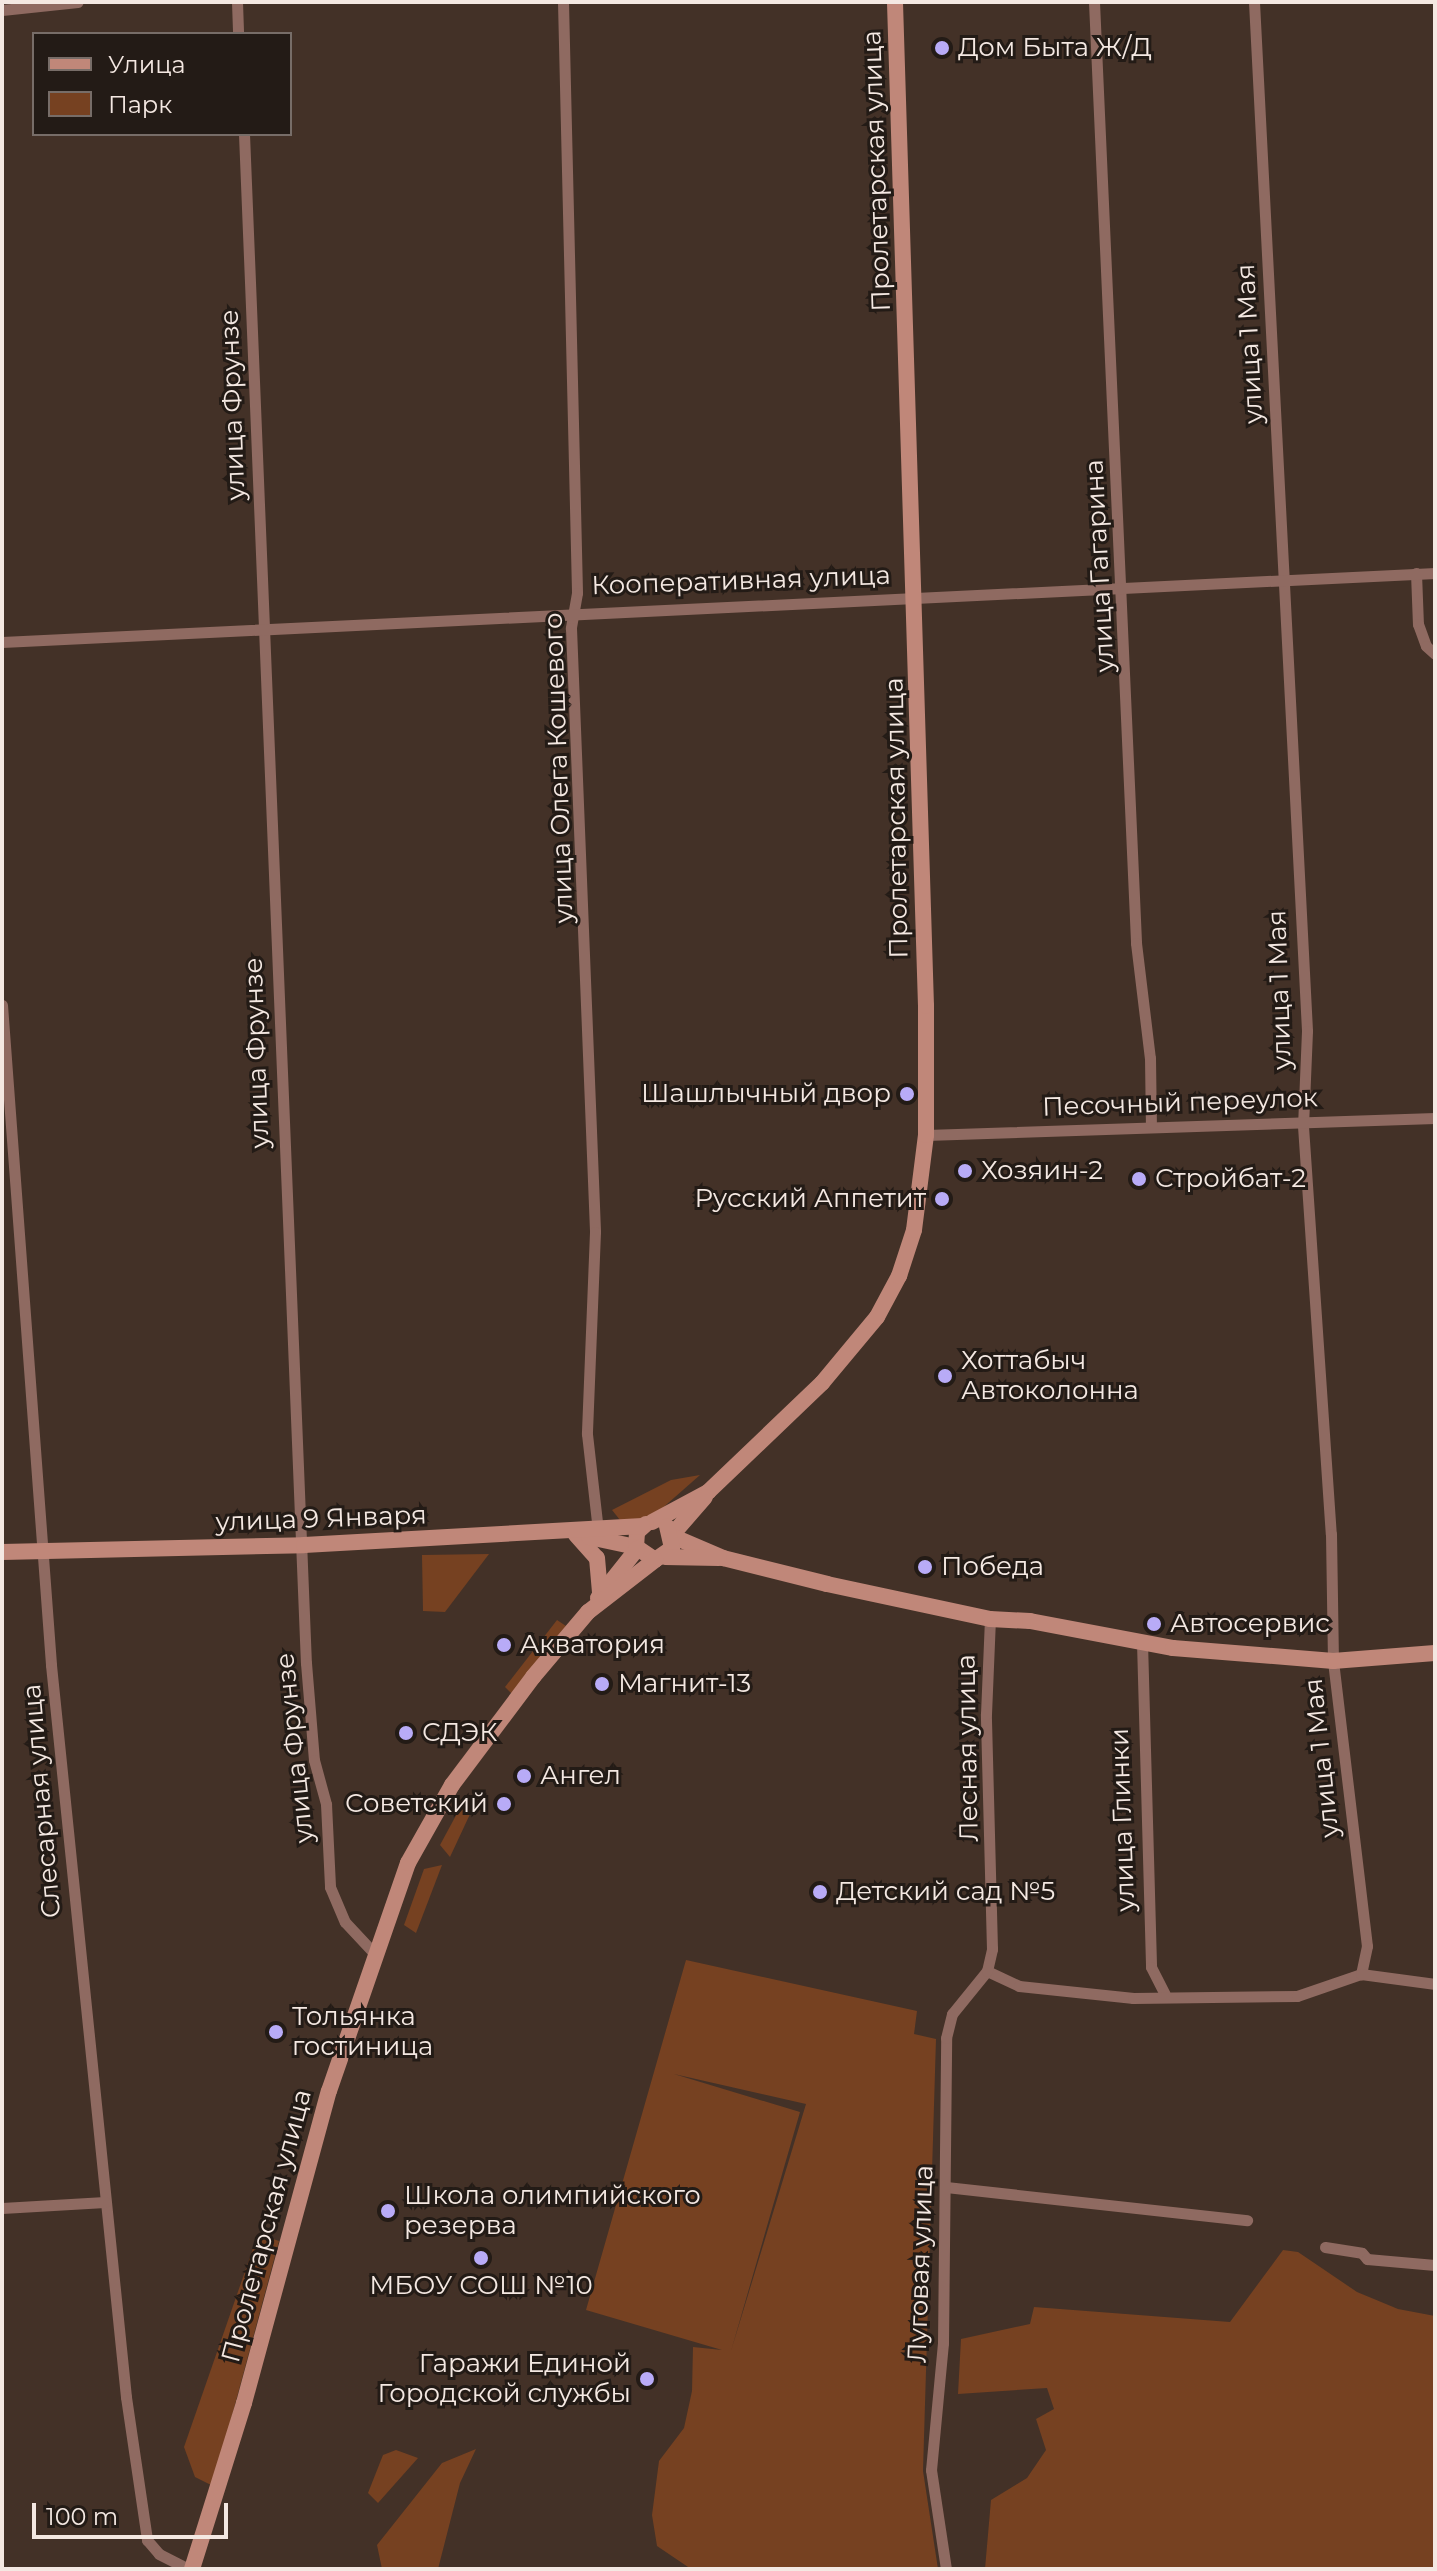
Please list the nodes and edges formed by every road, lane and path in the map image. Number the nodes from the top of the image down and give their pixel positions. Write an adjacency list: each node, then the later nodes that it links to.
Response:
1 (78, 2): 7 (street)
2 (237, 2): 8 (street)
3 (563, 2): 15 (street, улица Олега Кошевого)
4 (895, 2): 14 (main road, Пролетарская улица)
5 (1094, 2): 13 (street, улица Гагарина)
6 (1254, 2): 12 (street, улица 1 Мая)
7 (2, 10)
8 (238, 32)
9 (244, 136): 16 (street, улица Фрунзе)
10 (1416, 573): 11 (street, Кооперативная улица); 12 (street, Кооперативная улица); 18 (street)
11 (1435, 573)
12 (1285, 577): 13 (street, Кооперативная улица); 21 (street, улица 1 Мая)
13 (1124, 586): 14 (street, Кооперативная улица); 22 (street, улица Гагарина)
14 (916, 596): 15 (street, Кооперативная улица); 23 (main road, Пролетарская улица)
15 (572, 611): 16 (street, Кооперативная улица); 26 (street, улица Олега Кошевого)
16 (261, 627): 17 (street, Кооперативная улица); 29 (street, улица Фрунзе)
17 (2, 642)
18 (1435, 654)
19 (2, 1005): 32 (street, Слесарная улица)
20 (1435, 1118): 21 (street, Песочный переулок)
21 (1303, 1126): 22 (street, Песочный переулок); 40 (street, улица 1 Мая)
22 (1151, 1127): 23 (street, Песочный переулок)
23 (926, 1135): 24 (main road, Пролетарская улица)
24 (708, 1492): 25 (main road, Пролетарская улица); 28 (main road)
25 (647, 1524): 26 (main road, улица 9 Января); 28 (main road); 30 (main road)
26 (598, 1531): 27 (main road, улица 9 Января)
27 (568, 1534): 29 (main road, улица 9 Января); 30 (main road); 35 (main road)
28 (672, 1536): 33 (main road); 34 (main road)
29 (304, 1545): 32 (main road, улица 9 Января); 41 (street, улица Фрунзе)
30 (636, 1548): 33 (main road); 35 (main road)
31 (2, 1552): 32 (main road, улица 9 Января)
32 (44, 1552): 47 (street, Слесарная улица)
33 (660, 1558): 34 (main road); 36 (main road, Пролетарская улица)
34 (723, 1558): 37 (main road)
35 (600, 1594): 36 (main road)
36 (588, 1612): 41 (main road, Пролетарская улица)
37 (990, 1619): 38 (main road); 42 (street, Лесная улица)
38 (1142, 1642): 40 (main road); 45 (street, улица Глинки)
39 (1435, 1653): 40 (main road)
40 (1333, 1661): 43 (street, улица 1 Мая)
41 (374, 1953): 52 (main road, Пролетарская улица)
42 (987, 1971): 45 (street); 46 (street, Луговая улица)
43 (1361, 1974): 44 (street); 45 (street)
44 (1435, 1984)
45 (1165, 1994)
46 (946, 2187): 49 (street); 53 (street, Луговая улица)
47 (105, 2202): 48 (street); 52 (street, Слесарная улица)
48 (2, 2208)
49 (1247, 2220)
50 (1325, 2247): 51 (street)
51 (1435, 2265)
52 (190, 2569)
53 (946, 2569)

